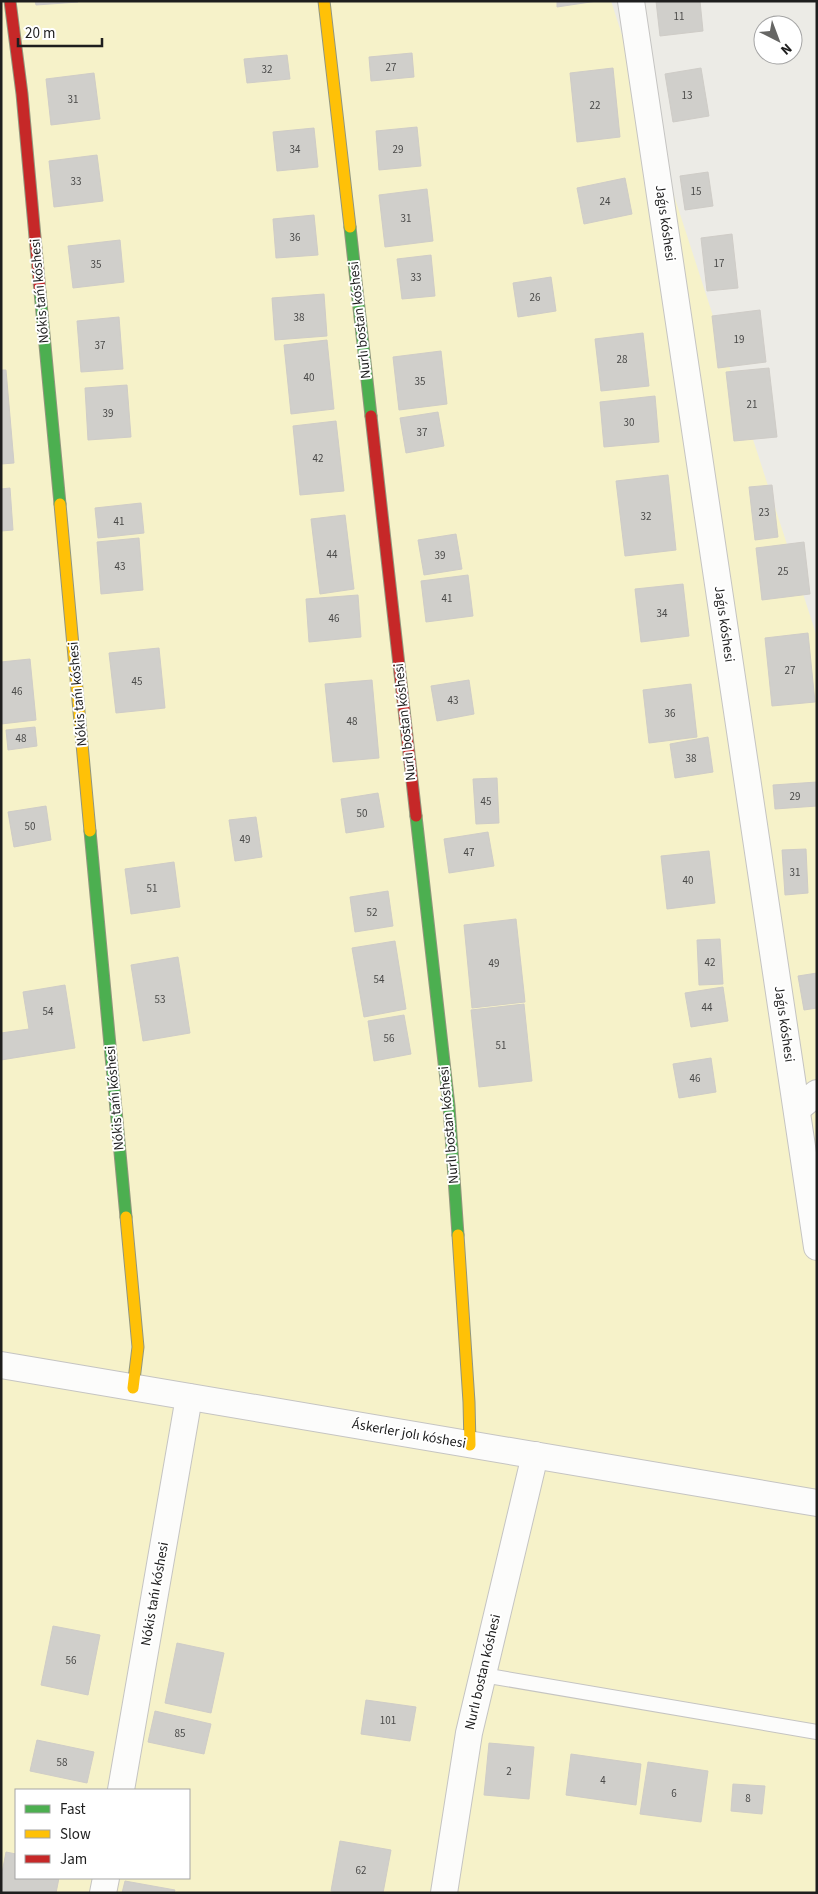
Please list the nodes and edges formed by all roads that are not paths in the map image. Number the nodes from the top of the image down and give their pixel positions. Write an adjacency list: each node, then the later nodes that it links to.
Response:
1 (10, 1): 8 (street, Nókis tańı kóshesi)
2 (324, 1): 10 (street, Nurlı bostan kóshesi)
3 (632, 1): 5 (street, Jaǵıs kóshesi)
4 (817, 1093): 5 (street)
5 (797, 1109): 6 (street, Jaǵıs kóshesi)
6 (817, 1247)
7 (1, 1365): 8 (street, Áskerler jolı kóshesi)
8 (133, 1388): 9 (street, Áskerler jolı kóshesi)
9 (189, 1397): 10 (street, Áskerler jolı kóshesi); 15 (street, Nókis tańı kóshesi)
10 (470, 1445): 11 (street, Áskerler jolı kóshesi)
11 (535, 1455): 12 (street, Áskerler jolı kóshesi); 13 (street, Nurlı bostan kóshesi)
12 (816, 1496)
13 (483, 1675): 14 (lane); 18 (street, Nurlı bostan kóshesi)
14 (817, 1732)
15 (121, 1789)
16 (106, 1879): 17 (street)
17 (104, 1893)
18 (444, 1893)

